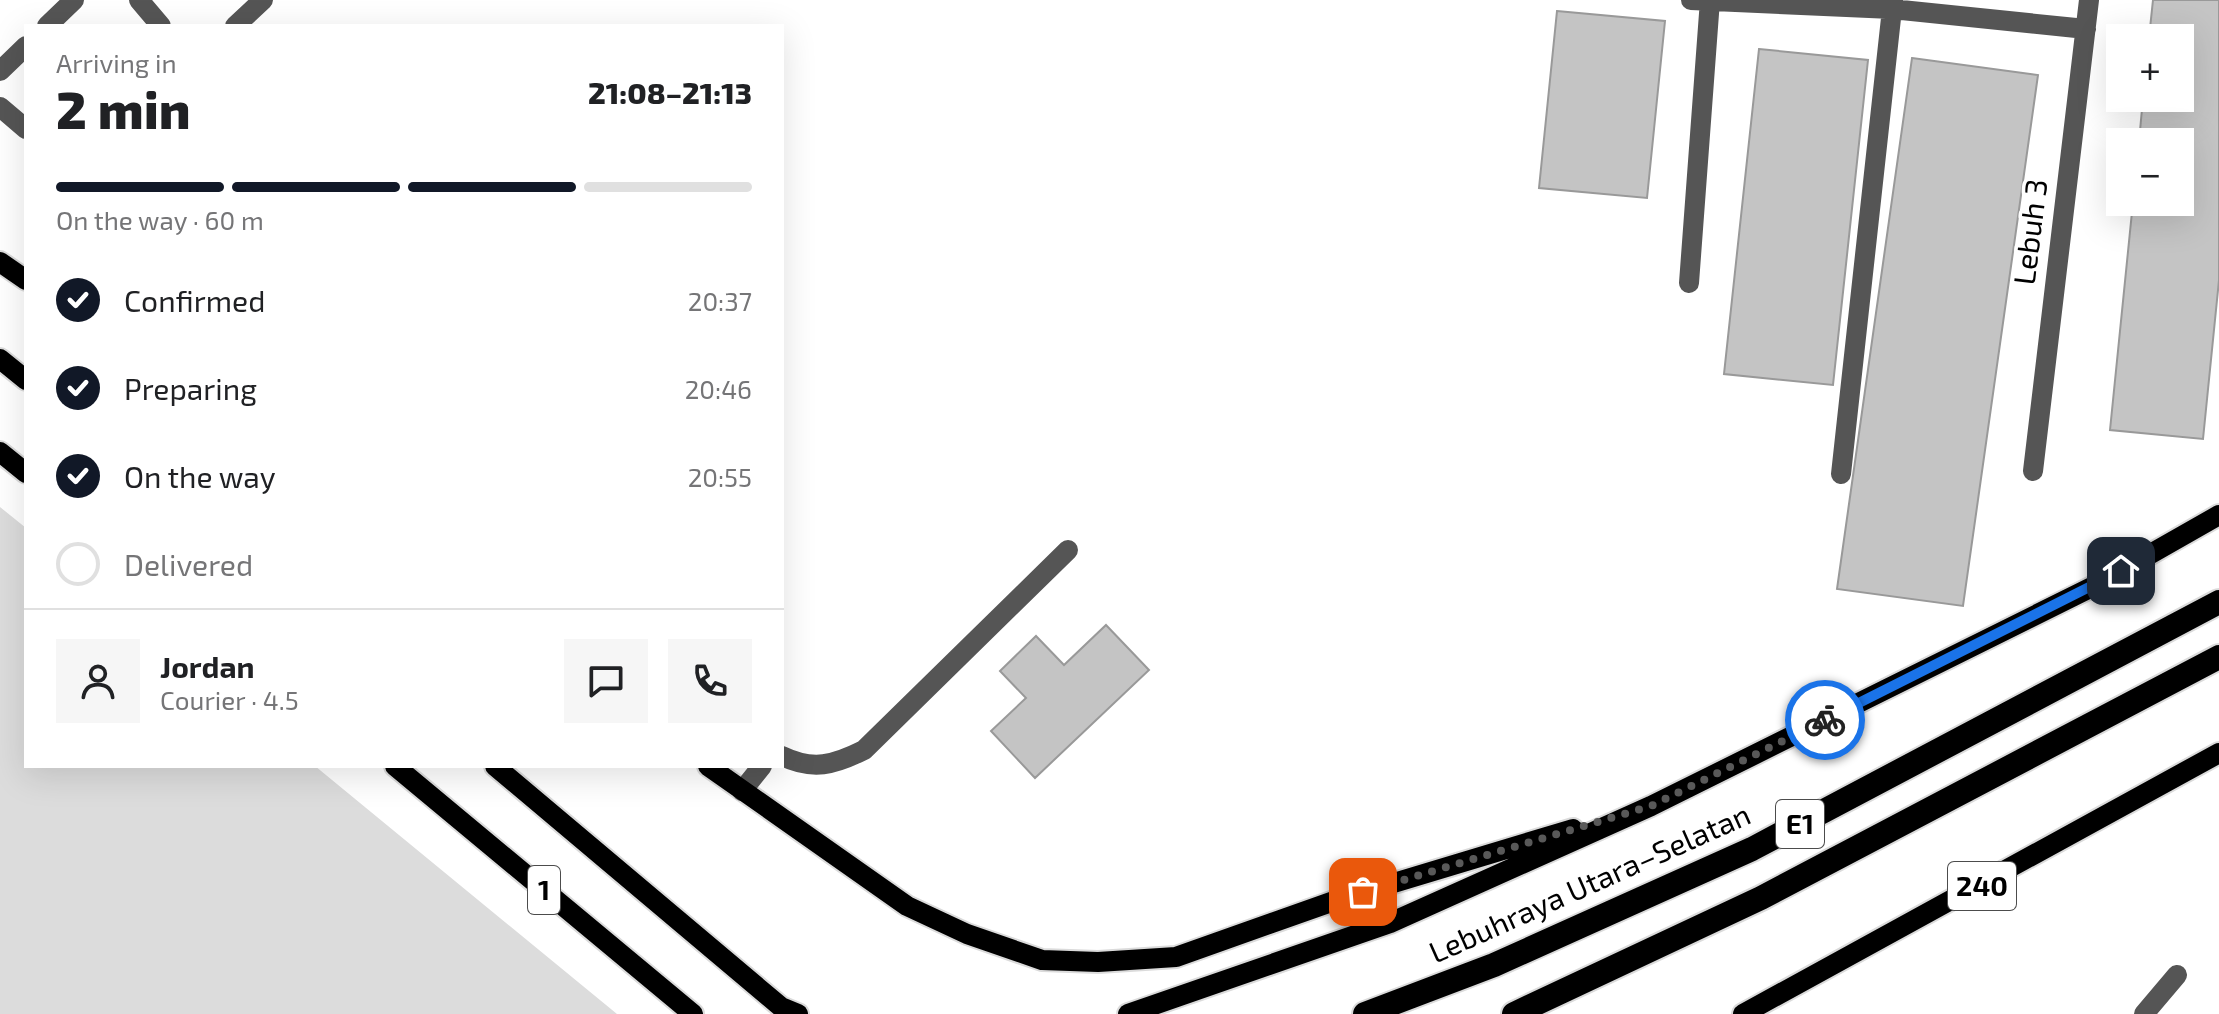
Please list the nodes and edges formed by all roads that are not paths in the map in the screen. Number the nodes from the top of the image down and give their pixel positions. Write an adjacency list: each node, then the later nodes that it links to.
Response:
1 (74, 0): 7 (street)
2 (139, 0): 8 (street)
3 (263, 0): 9 (street)
4 (1704, 0): 6 (street); 17 (street)
5 (2089, 0): 10 (street, Lebuh 3)
6 (1893, 5): 10 (street); 23 (street)
7 (49, 24)
8 (159, 24)
9 (237, 24)
10 (2086, 29): 22 (street, Lebuh 3)
11 (24, 48): 12 (street)
12 (0, 71)
13 (0, 107): 14 (street)
14 (24, 127)
15 (0, 262): 16 (main road)
16 (24, 279)
17 (1689, 283)
18 (0, 359): 19 (main road)
19 (24, 378)
20 (0, 452): 21 (main road)
21 (24, 471)
22 (2033, 471)
23 (1841, 474)
24 (2219, 515): 35 (main road)
25 (1068, 550): 29 (street)
26 (2219, 602): 40 (highway, Lebuhraya Utara–Selatan / E1)
27 (2219, 657): 41 (highway, E1)
28 (2219, 753): 42 (main road, 240)
29 (784, 757)
30 (397, 768): 38 (main road, 1)
31 (497, 768): 37 (main road, 1)
32 (711, 768): 34 (main road)
33 (760, 768): 34 (street)
34 (742, 791): 35 (main road)
35 (1651, 806): 39 (main road)
36 (2177, 975): 43 (street)
37 (789, 1012)
38 (693, 1014)
39 (1128, 1014)
40 (1365, 1014)
41 (1514, 1014)
42 (1743, 1014)
43 (2144, 1014)

